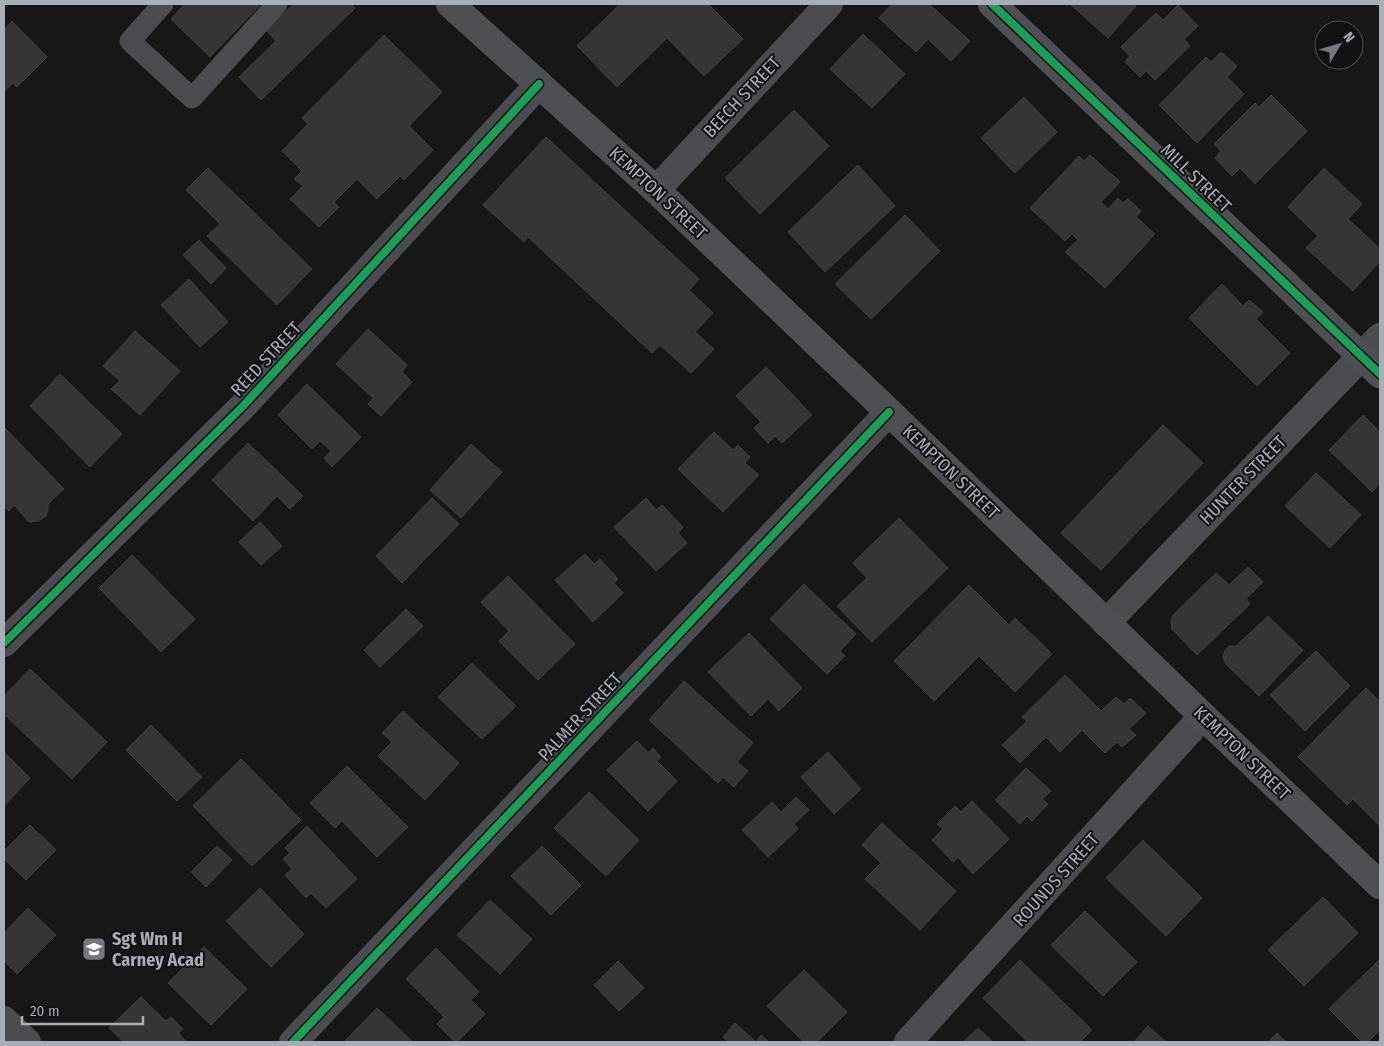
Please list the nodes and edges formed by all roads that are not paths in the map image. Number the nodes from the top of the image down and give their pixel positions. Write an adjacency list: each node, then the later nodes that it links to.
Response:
1 (163, 4): 2 (lane)
2 (277, 4)
3 (450, 4): 6 (main road, KEMPTON STREET)
4 (829, 4): 7 (street, BEECH STREET)
5 (992, 4): 8 (main road, MILL STREET)
6 (539, 84): 7 (main road, KEMPTON STREET); 11 (street, REED STREET)
7 (656, 190): 9 (main road, KEMPTON STREET)
8 (1374, 356): 10 (street, HUNTER STREET)
9 (889, 412): 10 (main road, KEMPTON STREET); 16 (street, PALMER STREET)
10 (1106, 623): 12 (main road, KEMPTON STREET)
11 (4, 643)
12 (1203, 716): 13 (main road, KEMPTON STREET); 17 (street, ROUNDS STREET)
13 (1380, 885)
14 (4, 1020): 15 (street)
15 (27, 1042)
16 (293, 1042)
17 (908, 1042)

